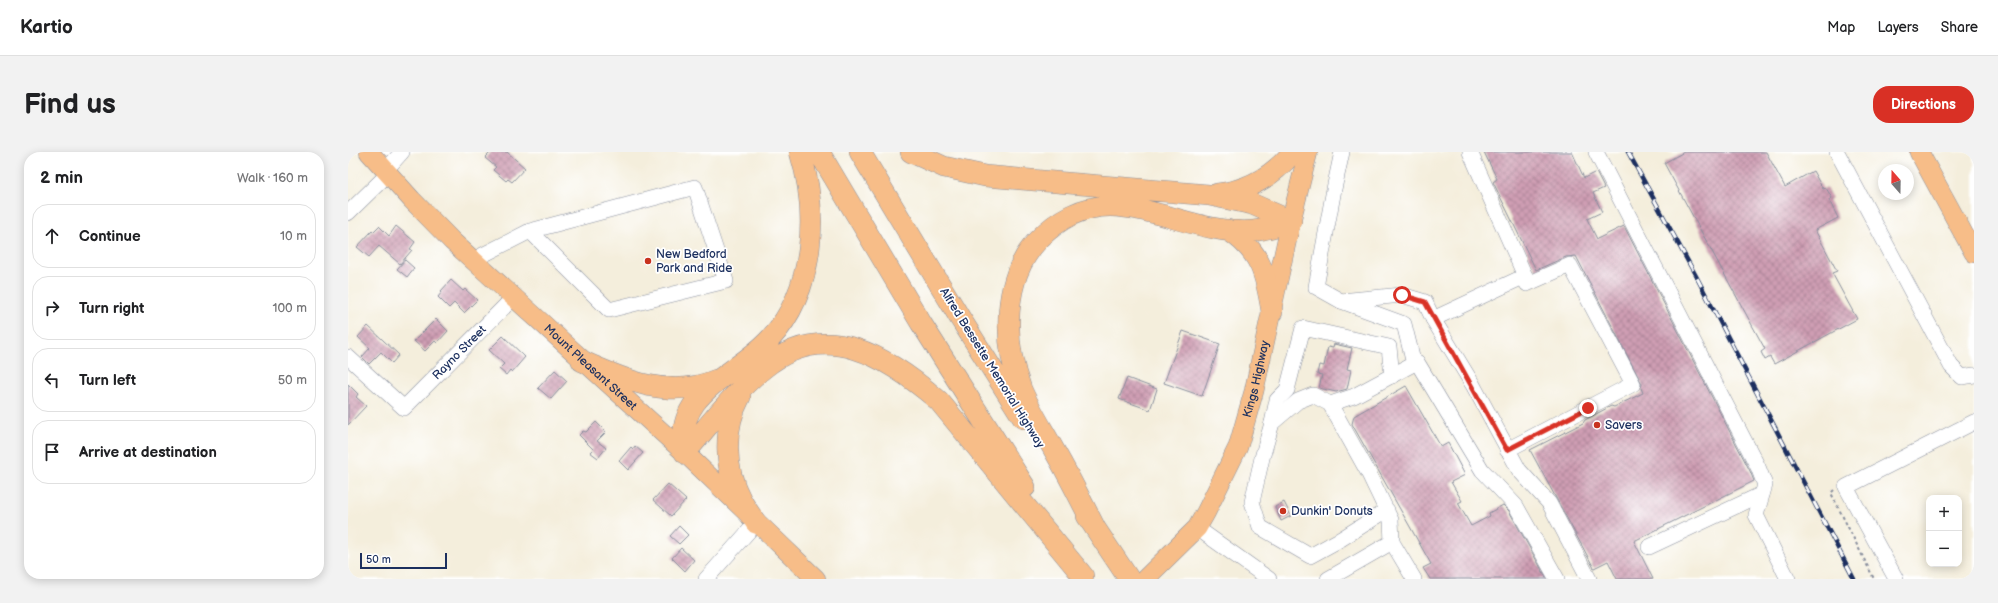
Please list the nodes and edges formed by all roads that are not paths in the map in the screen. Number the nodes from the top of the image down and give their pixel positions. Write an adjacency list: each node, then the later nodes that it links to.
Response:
1 (369, 152): 14 (main road, Mount Pleasant Street)
2 (402, 152): 14 (street)
3 (800, 152): 30 (highway)
4 (819, 152): 47 (highway)
5 (860, 152): 42 (highway, Alfred Bessette Memorial Highway)
6 (912, 152): 15 (highway)
7 (1293, 152): 15 (highway)
8 (1308, 152): 17 (main road, Kings Highway)
9 (1342, 152): 24 (street)
10 (1470, 152): 22 (street)
11 (1596, 152): 39 (street)
12 (1837, 152): 31 (street)
13 (1919, 152): 20 (main road)
14 (387, 173): 16 (street); 21 (main road, Mount Pleasant Street)
15 (1209, 195): 17 (highway)
16 (348, 213)
17 (1291, 221): 18 (highway); 25 (main road, Kings Highway)
18 (1228, 230): 25 (highway); 42 (highway)
19 (530, 231): 19 (street); 21 (street)
20 (1974, 253)
21 (473, 260): 23 (main road, Mount Pleasant Street)
22 (1525, 276): 26 (street); 37 (street)
23 (514, 297): 27 (street, Rayno Street); 28 (main road, Mount Pleasant Street)
24 (1341, 301): 26 (street); 29 (street)
25 (1272, 312): 43 (main road, Kings Highway)
26 (1433, 319): 37 (street)
27 (348, 357)
28 (582, 360): 30 (highway); 38 (main road, Mount Pleasant Street)
29 (1414, 364): 32 (street); 54 (street)
30 (725, 375): 38 (highway)
31 (1974, 375)
32 (1392, 376): 34 (street); 36 (street)
33 (752, 378): 38 (highway); 41 (highway); 47 (highway)
34 (1330, 404): 36 (street); 40 (street)
35 (1974, 422): 57 (street)
36 (1272, 423): 40 (street)
37 (1507, 450): 55 (street)
38 (686, 453): 41 (main road, Mount Pleasant Street)
39 (1762, 494): 45 (street); 56 (street)
40 (1387, 510): 44 (street)
41 (756, 523): 48 (street); 49 (main road, Mount Pleasant Street)
42 (1095, 528): 50 (highway, Alfred Bessette Memorial Highway)
43 (1197, 528): 46 (main road, Kings Highway); 51 (street)
44 (1392, 542): 52 (street); 53 (street)
45 (1649, 548)
46 (1148, 576)
47 (1084, 578)
48 (706, 579)
49 (816, 579)
50 (1129, 579)
51 (1269, 579)
52 (1328, 579)
53 (1414, 579)
54 (1557, 579)
55 (1589, 579)
56 (1788, 579)
57 (1896, 579)

